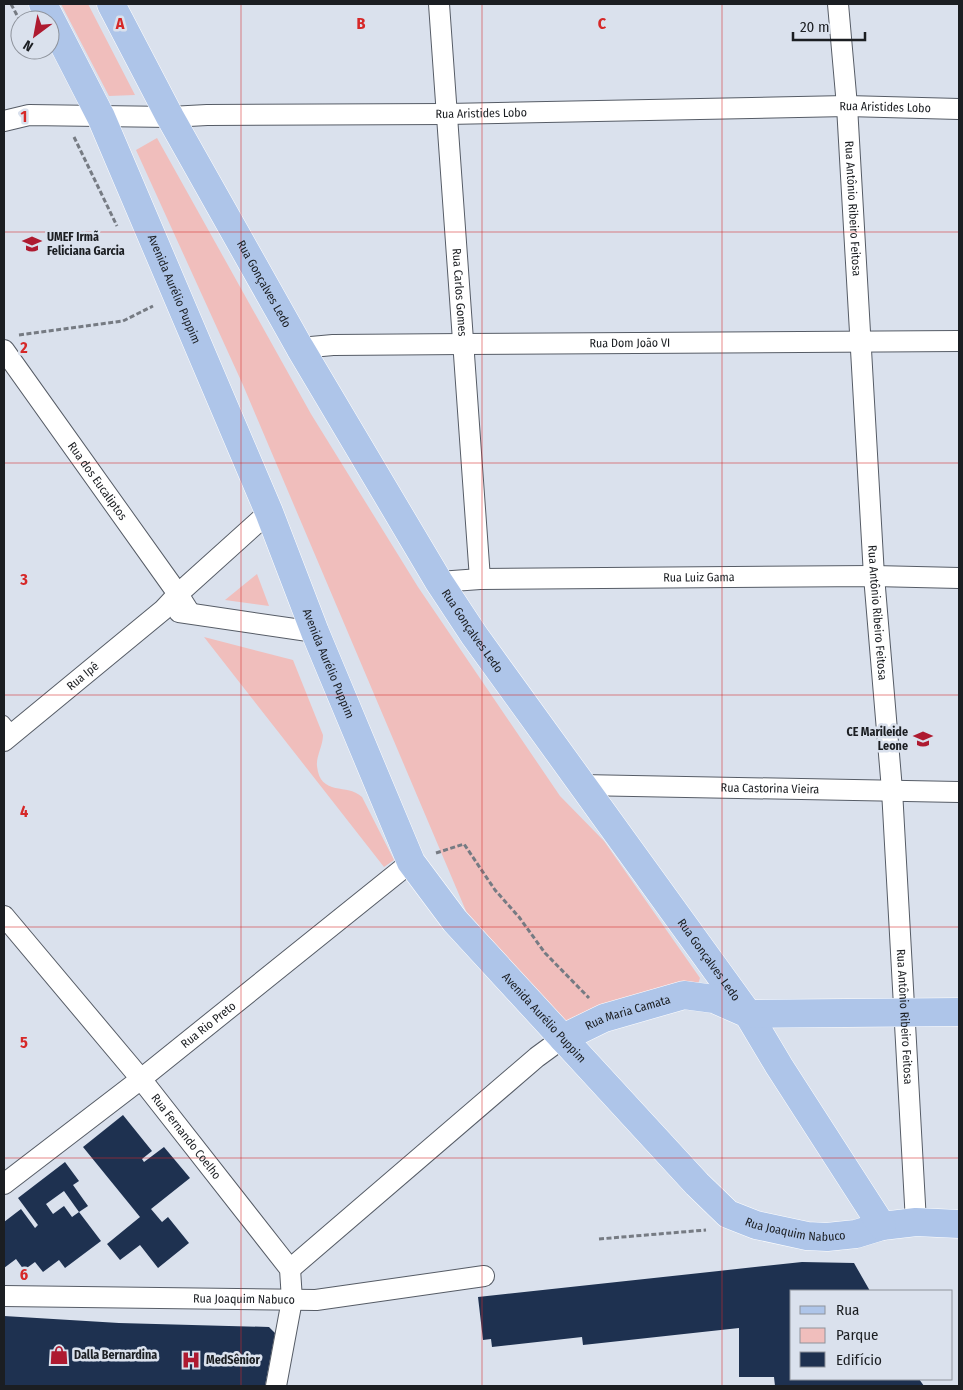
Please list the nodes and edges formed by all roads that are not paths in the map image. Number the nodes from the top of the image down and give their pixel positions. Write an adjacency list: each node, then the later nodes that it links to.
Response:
1 (43, 4): 8 (main road, Avenida Aurélio Puppim)
2 (111, 4): 9 (main road, Rua Gonçalves Ledo)
3 (440, 4): 7 (street, Rua Carlos Gomes)
4 (838, 4): 5 (street, Rua Antônio Ribeiro Feitosa)
5 (846, 106): 6 (street, Rua Aristides Lobo); 7 (street, Rua Aristides Lobo); 11 (street, Rua Antônio Ribeiro Feitosa)
6 (959, 109)
7 (448, 114): 9 (street, Rua Aristides Lobo); 14 (street, Rua Carlos Gomes)
8 (101, 116): 9 (street, Rua Aristides Lobo); 10 (street, Rua Aristides Lobo); 16 (main road, Avenida Aurélio Puppim)
9 (170, 117): 15 (main road, Rua Gonçalves Ledo)
10 (4, 121)
11 (860, 340): 12 (street, Rua Dom João VI); 14 (street, Rua Dom João VI); 17 (street, Rua Antônio Ribeiro Feitosa)
12 (959, 341)
13 (8, 343): 21 (street, Rua dos Eucaliptos)
14 (464, 344): 15 (street, Rua Dom João VI); 19 (street, Rua Carlos Gomes)
15 (300, 348): 20 (main road, Rua Gonçalves Ledo)
16 (269, 512): 21 (street, Rua Ipê); 24 (main road, Avenida Aurélio Puppim)
17 (874, 576): 18 (street, Rua Luiz Gama); 19 (street, Rua Luiz Gama); 27 (street, Rua Antônio Ribeiro Feitosa)
18 (959, 578)
19 (480, 579): 20 (street, Rua Luiz Gama)
20 (439, 582): 26 (main road, Rua Gonçalves Ledo)
21 (178, 594): 22 (street, Rua Ipê); 23 (street, Rua dos Eucaliptos)
22 (163, 610): 23 (street); 25 (street, Rua Ipê)
23 (190, 613): 24 (street)
24 (315, 632): 29 (main road, Avenida Aurélio Puppim)
25 (7, 732)
26 (581, 785): 27 (street, Rua Castorina Vieira); 33 (main road, Rua Gonçalves Ledo)
27 (892, 790): 28 (street, Rua Castorina Vieira); 31 (street, Rua Antônio Ribeiro Feitosa)
28 (959, 792)
29 (410, 862): 34 (main road, Avenida Aurélio Puppim); 35 (street, Rua Rio Preto)
30 (4, 916): 35 (street, Rua Fernando Coelho)
31 (904, 1011): 32 (main road, Rua Maria Camata); 33 (main road, Rua Maria Camata); 37 (street, Rua Antônio Ribeiro Feitosa)
32 (959, 1012)
33 (748, 1014): 34 (main road, Rua Maria Camata); 40 (main road, Rua Gonçalves Ledo)
34 (563, 1038): 39 (main road, Avenida Aurélio Puppim); 41 (street, Rua Maria Camata)
35 (141, 1079): 36 (street, Rua Rio Preto); 41 (street, Rua Fernando Coelho)
36 (4, 1184)
37 (916, 1222): 38 (main road, Rua Joaquim Nabuco); 40 (main road, Rua Joaquim Nabuco)
38 (959, 1224)
39 (756, 1225): 40 (main road, Rua Joaquim Nabuco)
40 (882, 1226)
41 (290, 1269): 44 (street)
42 (484, 1276): 44 (street, Rua Joaquim Nabuco)
43 (4, 1296): 44 (street, Rua Joaquim Nabuco)
44 (292, 1300): 45 (street)
45 (276, 1386)

